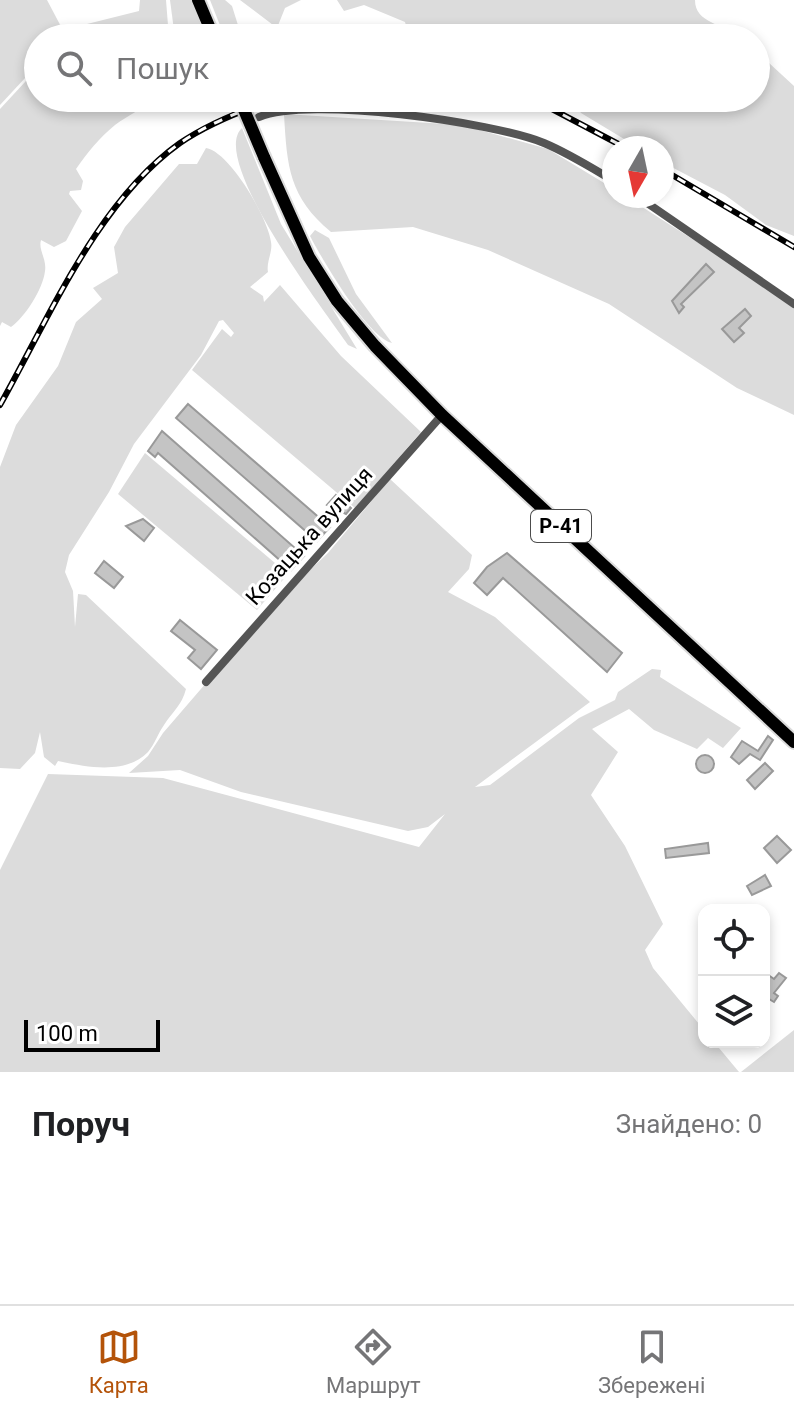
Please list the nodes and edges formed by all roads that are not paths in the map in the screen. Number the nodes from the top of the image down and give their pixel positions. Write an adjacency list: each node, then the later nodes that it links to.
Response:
1 (198, 0): 2 (main road)
2 (208, 24)
3 (245, 112): 10 (main road, Р-41, bridge)
4 (293, 112): 6 (street)
5 (332, 112): 7 (street)
6 (259, 117)
7 (602, 175)
8 (654, 208): 9 (street)
9 (794, 304)
10 (442, 415): 11 (street, Козацька вулиця); 12 (main road, Р-41)
11 (206, 682)
12 (794, 742)

